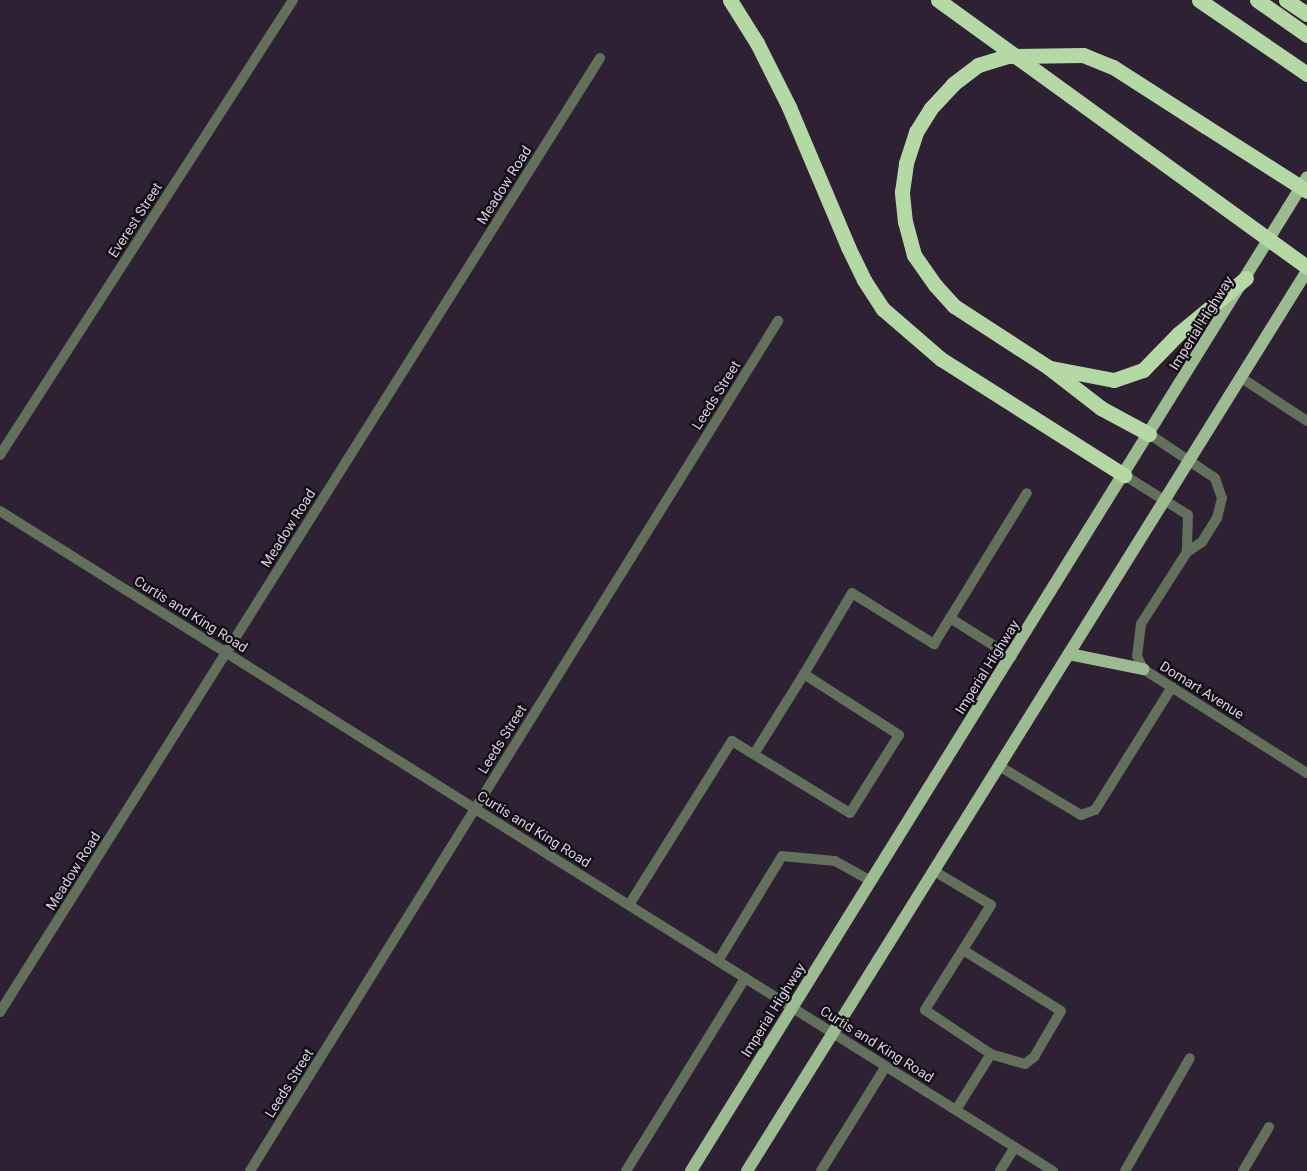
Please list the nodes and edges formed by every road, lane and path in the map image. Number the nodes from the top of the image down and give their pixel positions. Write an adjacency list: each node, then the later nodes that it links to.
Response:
1 (293, 0): 23 (street, Everest Street)
2 (730, 0): 25 (highway)
3 (938, 0): 15 (highway, bridge)
4 (1187, 0): 9 (highway)
5 (1199, 0): 9 (highway)
6 (1257, 0): 10 (highway)
7 (1286, 0): 8 (highway)
8 (1307, 14)
9 (1242, 29): 12 (highway)
10 (1307, 34)
11 (600, 58): 31 (street, Meadow Road)
12 (1301, 70)
13 (1307, 177): 17 (main road, Imperial Highway)
14 (1307, 191): 19 (highway, bridge)
15 (1307, 267)
16 (1307, 271): 20 (main road)
17 (1246, 278): 19 (highway); 22 (main road, Imperial Highway)
18 (778, 321): 40 (street, Leeds Street)
19 (1048, 367): 22 (highway)
20 (1240, 377): 21 (street); 24 (main road)
21 (1307, 421)
22 (1149, 434): 24 (street, Domart Avenue); 25 (main road, Imperial Highway)
23 (0, 455)
24 (1188, 460): 27 (main road); 29 (street, Domart Avenue)
25 (1124, 475): 27 (street); 33 (main road, Imperial Highway)
26 (1027, 493): 30 (street)
27 (1164, 500): 29 (street); 32 (main road)
28 (0, 511): 31 (street, Curtis and King Road)
29 (1187, 552): 34 (street, Domart Avenue)
30 (950, 618): 33 (street); 35 (street)
31 (226, 652): 40 (street, Curtis and King Road); 48 (street, Meadow Road)
32 (1069, 654): 34 (main road); 38 (main road)
33 (1012, 657): 42 (main road, Imperial Highway)
34 (1144, 669): 36 (street, Domart Avenue)
35 (804, 674): 37 (street); 37 (street)
36 (1172, 687): 38 (street); 39 (street, Domart Avenue)
37 (754, 754): 43 (street)
38 (999, 766): 41 (main road)
39 (1307, 773)
40 (475, 808): 43 (street, Curtis and King Road); 56 (street, Leeds Street)
41 (934, 870): 44 (street); 49 (main road)
42 (871, 881): 45 (street); 47 (main road, Imperial Highway)
43 (629, 905): 45 (street, Curtis and King Road)
44 (963, 950): 50 (street); 50 (street)
45 (718, 961): 46 (street, Curtis and King Road)
46 (745, 978): 47 (street, Curtis and King Road); 57 (street)
47 (792, 1007): 49 (street, Curtis and King Road); 58 (main road, Imperial Highway)
48 (0, 1012)
49 (833, 1033): 52 (street, Curtis and King Road); 59 (main road)
50 (991, 1054): 53 (street)
51 (1190, 1058): 63 (street)
52 (886, 1066): 53 (street, Curtis and King Road); 60 (street)
53 (956, 1110): 55 (street, Curtis and King Road)
54 (1269, 1127): 64 (street)
55 (1015, 1147): 61 (street); 62 (street, Curtis and King Road)
56 (250, 1171)
57 (626, 1171)
58 (691, 1171)
59 (747, 1171)
60 (821, 1171)
61 (1000, 1171)
62 (1053, 1171)
63 (1125, 1171)
64 (1242, 1171)

